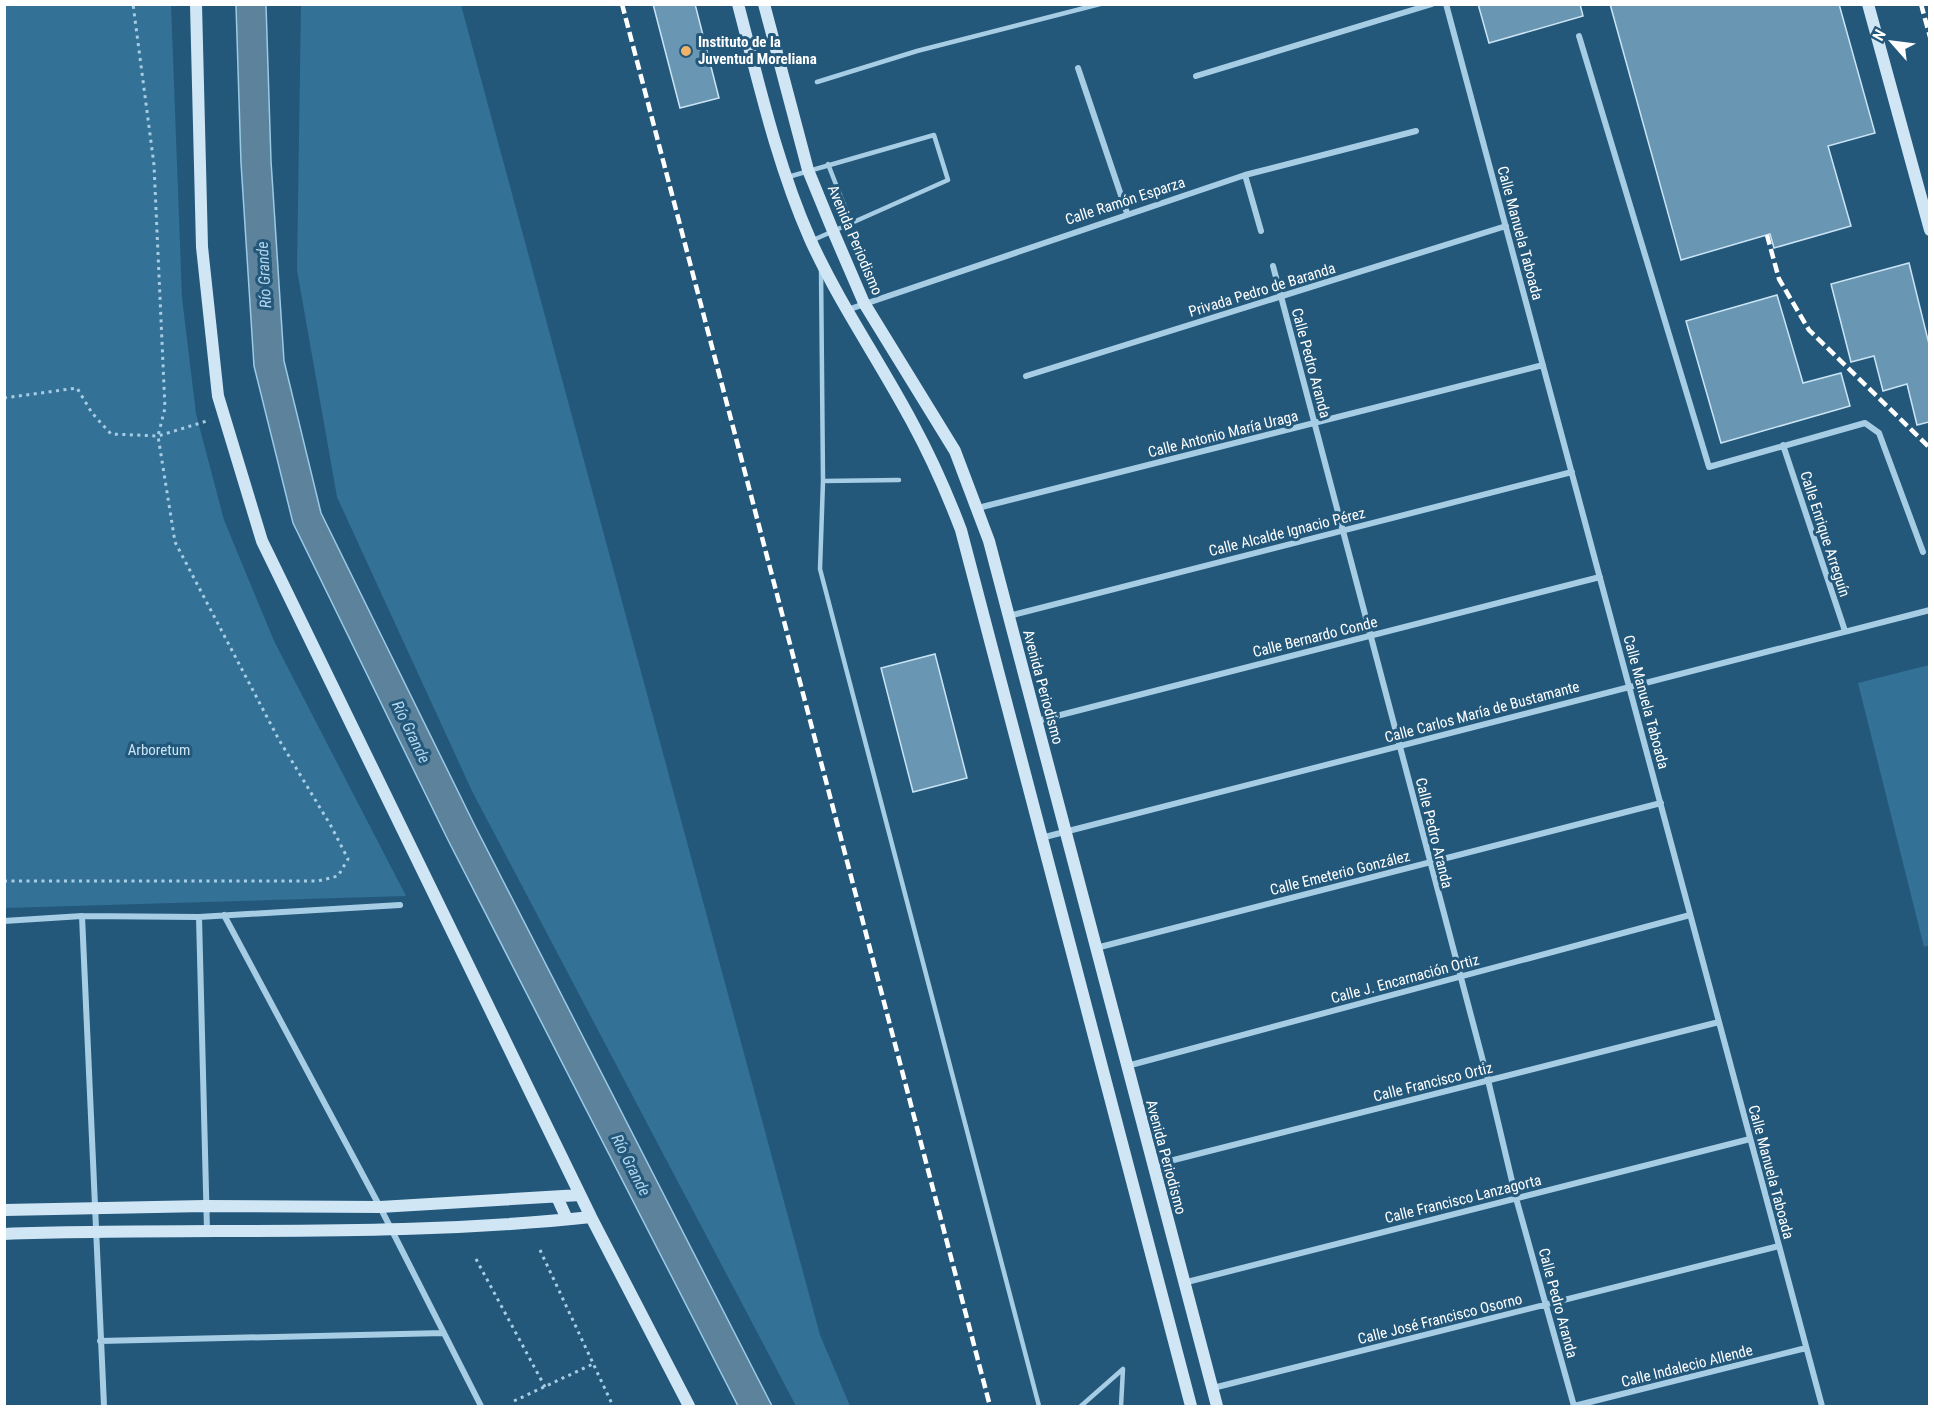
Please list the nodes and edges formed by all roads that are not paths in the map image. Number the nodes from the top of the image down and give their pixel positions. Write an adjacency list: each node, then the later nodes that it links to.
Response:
1 (196, 4): 64 (street)
2 (738, 4): 16 (street)
3 (764, 4): 14 (street, Avenida Periodismo)
4 (1100, 4): 11 (lane)
5 (1432, 4): 10 (street)
6 (1446, 4): 19 (street, Calle Manuela Taboada)
7 (1868, 4): 20 (street)
8 (1579, 36): 32 (street)
9 (1078, 68): 17 (street)
10 (1196, 76)
11 (817, 82)
12 (1416, 131): 15 (street, Calle Ramón Esparza)
13 (828, 164): 14 (lane); 18 (lane); 18 (lane)
14 (808, 170): 16 (lane); 21 (street, Avenida Periodismo)
15 (1245, 175): 17 (street, Calle Ramón Esparza); 22 (street)
16 (785, 178): 23 (street)
17 (1127, 213): 27 (street, Calle Ramón Esparza)
18 (851, 223): 21 (lane)
19 (1506, 226): 26 (street, Privada Pedro de Baranda); 29 (street, Calle Manuela Taboada)
20 (1929, 230)
21 (833, 231): 23 (lane); 27 (street, Avenida Periodismo)
22 (1261, 231)
23 (811, 241): 24 (street)
24 (820, 260): 28 (street); 34 (lane)
25 (1273, 266): 26 (street, Calle Pedro Aranda)
26 (1281, 296): 30 (street, Privada Pedro de Baranda); 31 (street, Calle Pedro Aranda)
27 (864, 303): 28 (street, Calle Ramón Esparza); 36 (street, Avenida Periodismo)
28 (846, 310): 49 (street)
29 (1543, 365): 31 (street, Calle Antonio María Uraga); 33 (street, Calle Manuela Taboada)
30 (1026, 376)
31 (1314, 423): 36 (street, Calle Antonio María Uraga); 37 (street, Calle Pedro Aranda)
32 (1783, 445): 38 (street); 42 (street, Calle Enrique Arreguín)
33 (1572, 472): 37 (street, Calle Alcalde Ignacio Pérez); 39 (street, Calle Manuela Taboada)
34 (823, 480): 35 (lane); 88 (lane)
35 (899, 480)
36 (978, 508): 41 (street, Avenida Periodismo)
37 (1343, 531): 41 (street, Calle Alcalde Ignacio Pérez); 43 (street, Calle Pedro Aranda)
38 (1923, 552)
39 (1600, 577): 43 (street, Calle Bernardo Conde); 44 (street, Calle Manuela Taboada)
40 (1929, 610): 42 (street, Calle Carlos María de Bustamante)
41 (1009, 616): 45 (street, Avenida Periodismo)
42 (1845, 631): 44 (street, Calle Carlos María de Bustamante)
43 (1371, 636): 45 (street, Calle Bernardo Conde); 46 (street, Calle Pedro Aranda)
44 (1629, 686): 46 (street, Calle Carlos María de Bustamante); 47 (street, Calle Manuela Taboada)
45 (1037, 721): 48 (street, Avenida Periodismo)
46 (1400, 746): 48 (street, Calle Carlos María de Bustamante); 50 (street, Calle Pedro Aranda)
47 (1660, 803): 50 (street, Calle Emeterio González); 53 (street, Calle Manuela Taboada)
48 (1066, 832): 49 (street, Calle Carlos María de Bustamante); 57 (street, Avenida Periodismo)
49 (1040, 838): 91 (street)
50 (1429, 862): 57 (street, Calle Emeterio González); 58 (street, Calle Pedro Aranda)
51 (400, 905): 52 (street)
52 (224, 915): 55 (street); 68 (street)
53 (1690, 915): 58 (street, Calle J. Encarnación Ortiz); 59 (street, Calle Manuela Taboada)
54 (82, 916): 55 (street); 56 (street); 69 (street)
55 (199, 917): 67 (street)
56 (4, 921)
57 (1095, 948): 60 (street, Avenida Periodismo)
58 (1460, 977): 60 (street, Calle J. Encarnación Ortiz); 61 (street, Calle Pedro Aranda)
59 (1719, 1022): 61 (street, Calle Francisco Ortiz); 62 (street, Calle Manuela Taboada)
60 (1127, 1066): 63 (street, Avenida Periodismo)
61 (1488, 1080): 63 (street, Calle Francisco Ortiz); 66 (street, Calle Pedro Aranda)
62 (1750, 1139): 66 (street, Calle Francisco Lanzagorta); 77 (street, Calle Manuela Taboada)
63 (1153, 1165): 78 (street, Avenida Periodismo)
64 (580, 1195): 65 (street); 71 (street)
65 (557, 1197): 68 (street); 72 (street)
66 (1516, 1198): 78 (street, Calle Francisco Lanzagorta); 79 (street, Calle Pedro Aranda)
67 (205, 1206): 68 (street); 69 (street); 73 (street)
68 (380, 1207): 74 (street)
69 (93, 1208): 70 (street); 75 (street)
70 (4, 1210)
71 (591, 1217): 72 (street); 87 (street)
72 (567, 1219): 74 (street)
73 (207, 1230): 74 (street); 75 (street)
74 (390, 1230): 80 (street)
75 (94, 1231): 76 (street); 81 (street)
76 (4, 1234)
77 (1779, 1246): 79 (street, Calle José Francisco Osorno); 82 (street, Calle Manuela Taboada)
78 (1182, 1283): 83 (street, Avenida Periodismo)
79 (1546, 1305): 83 (street, Calle José Francisco Osorno); 84 (street, Calle Pedro Aranda)
80 (444, 1333): 81 (street); 86 (street)
81 (100, 1341): 85 (street)
82 (1806, 1348): 84 (street, Calle Indalecio Allende); 93 (street, Calle Manuela Taboada)
83 (1212, 1389): 92 (street, Avenida Periodismo)
84 (1574, 1406)
85 (104, 1407)
86 (481, 1407)
87 (689, 1407)
88 (1039, 1407)
89 (1081, 1407): 90 (lane)
90 (1121, 1407)
91 (1191, 1407)
92 (1217, 1407)
93 (1822, 1407)

